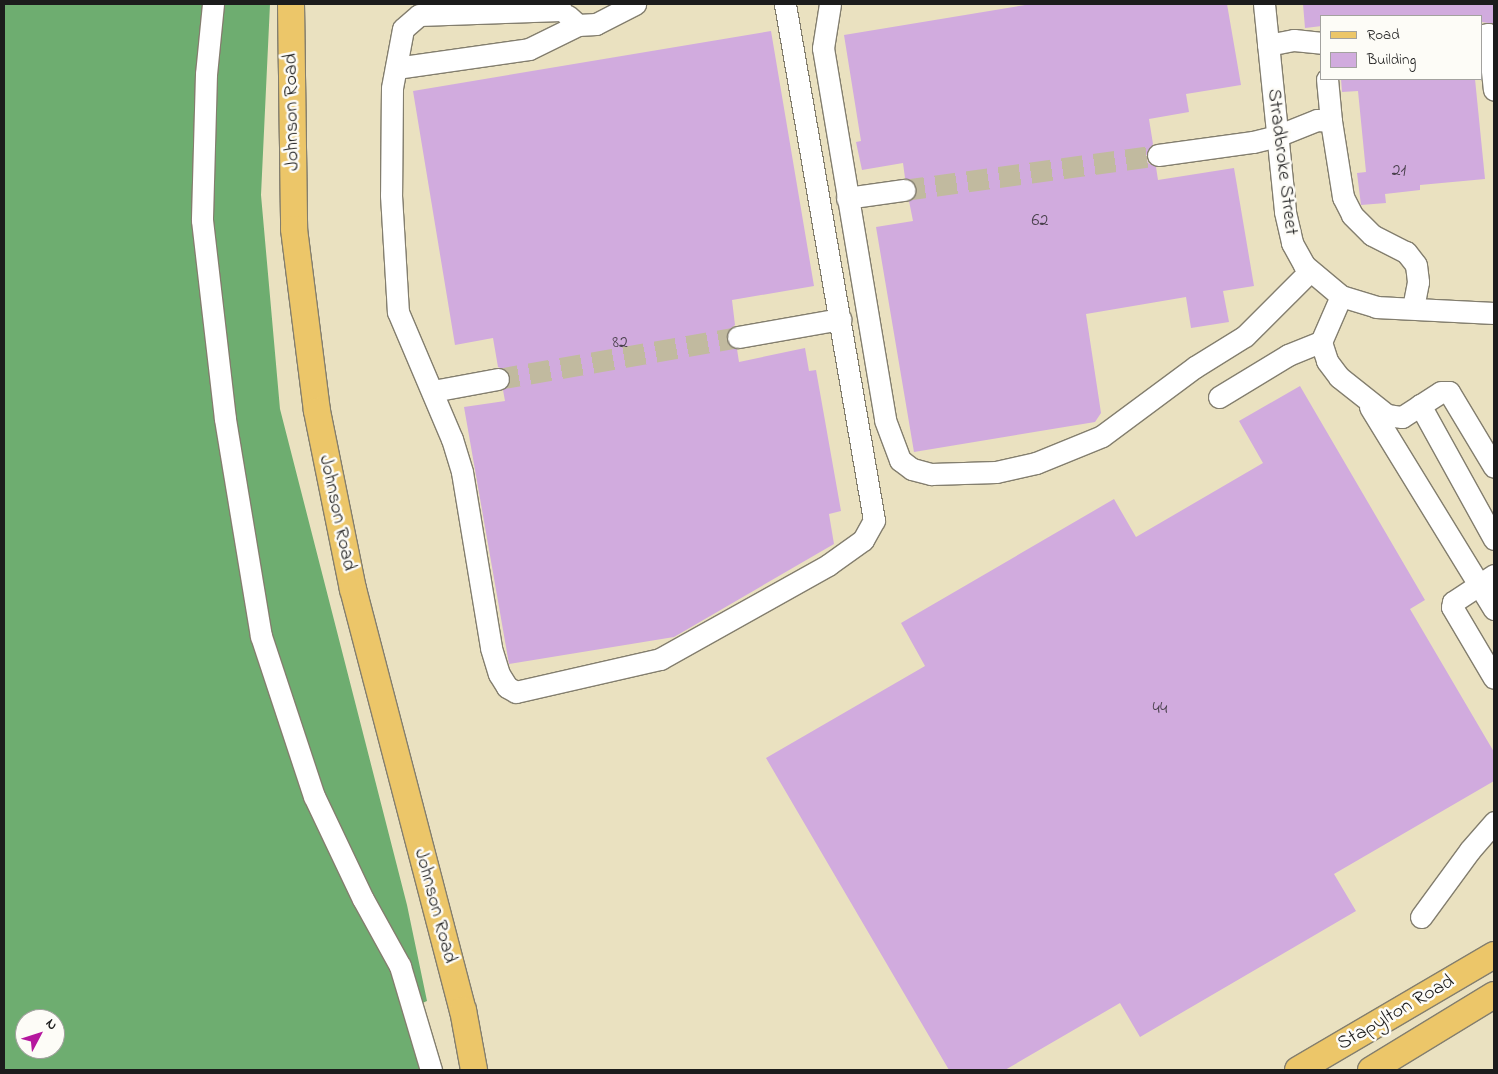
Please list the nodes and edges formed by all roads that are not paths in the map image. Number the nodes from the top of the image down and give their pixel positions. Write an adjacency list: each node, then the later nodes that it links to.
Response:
1 (213, 4): 45 (street)
2 (291, 4): 42 (main road, Johnson Road)
3 (635, 4): 8 (street)
4 (785, 4): 25 (street)
5 (830, 4): 20 (street)
6 (1264, 4): 11 (street, Stradbroke Street)
7 (561, 7): 8 (street); 13 (street)
8 (578, 25): 13 (street)
9 (1488, 34): 12 (street)
10 (1320, 43): 11 (street)
11 (1268, 45): 17 (street, Stradbroke Street)
12 (1493, 64): 15 (street)
13 (396, 68): 29 (street)
14 (1327, 80): 16 (street)
15 (1494, 90)
16 (1331, 121): 17 (street); 23 (street)
17 (1277, 136): 18 (street); 21 (street, Stradbroke Street)
18 (1158, 156)
19 (904, 190): 20 (street)
20 (847, 198): 21 (street)
21 (1310, 271): 22 (street, Stradbroke Street)
22 (1341, 296): 23 (street, Stradbroke Street); 27 (street)
23 (1413, 308): 24 (street, Stradbroke Street)
24 (1494, 313)
25 (840, 319): 26 (street); 29 (street)
26 (738, 337)
27 (1321, 342): 30 (street); 31 (street)
28 (498, 379): 29 (street)
29 (432, 391)
30 (1219, 397)
31 (1366, 400): 32 (street); 35 (street)
32 (1420, 406): 33 (street); 34 (street)
33 (1494, 467)
34 (1494, 538)
35 (1487, 580): 36 (street); 37 (street)
36 (1494, 609)
37 (1494, 678)
38 (1494, 822): 39 (street)
39 (1422, 917)
40 (1494, 955): 44 (main road, Stapylton Road)
41 (1494, 995): 43 (main road, Stapylton Road)
42 (462, 1010): 46 (main road, Johnson Road); 47 (main road, Johnson Road)
43 (1404, 1059): 48 (main road, Stapylton Road)
44 (1310, 1067)
45 (431, 1070)
46 (474, 1070)
47 (489, 1070)
48 (1371, 1070)

